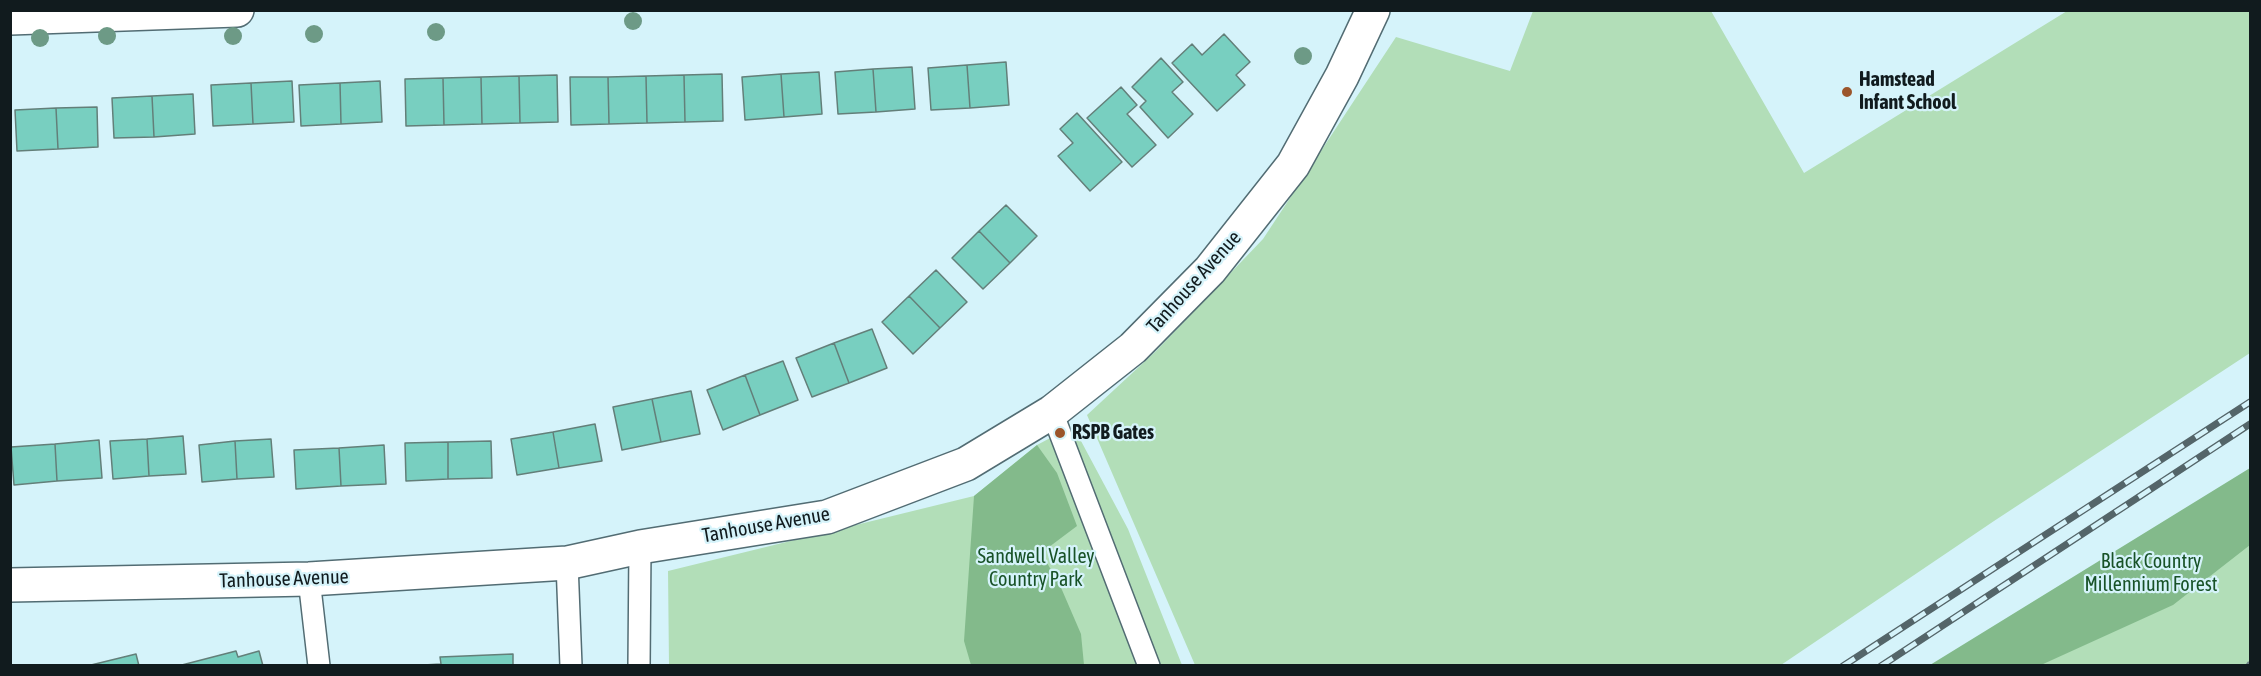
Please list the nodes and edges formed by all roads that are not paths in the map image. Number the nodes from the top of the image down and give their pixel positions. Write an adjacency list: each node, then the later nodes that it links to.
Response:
1 (237, 10): 3 (street)
2 (1373, 10): 4 (street, Tanhouse Avenue)
3 (10, 18)
4 (1052, 412): 5 (street, Tanhouse Avenue); 12 (lane)
5 (639, 547): 6 (street, Tanhouse Avenue); 11 (lane)
6 (567, 563): 7 (street, Tanhouse Avenue); 10 (lane)
7 (309, 579): 8 (street, Tanhouse Avenue); 9 (lane)
8 (10, 585)
9 (319, 666)
10 (571, 666)
11 (639, 666)
12 (1149, 666)

